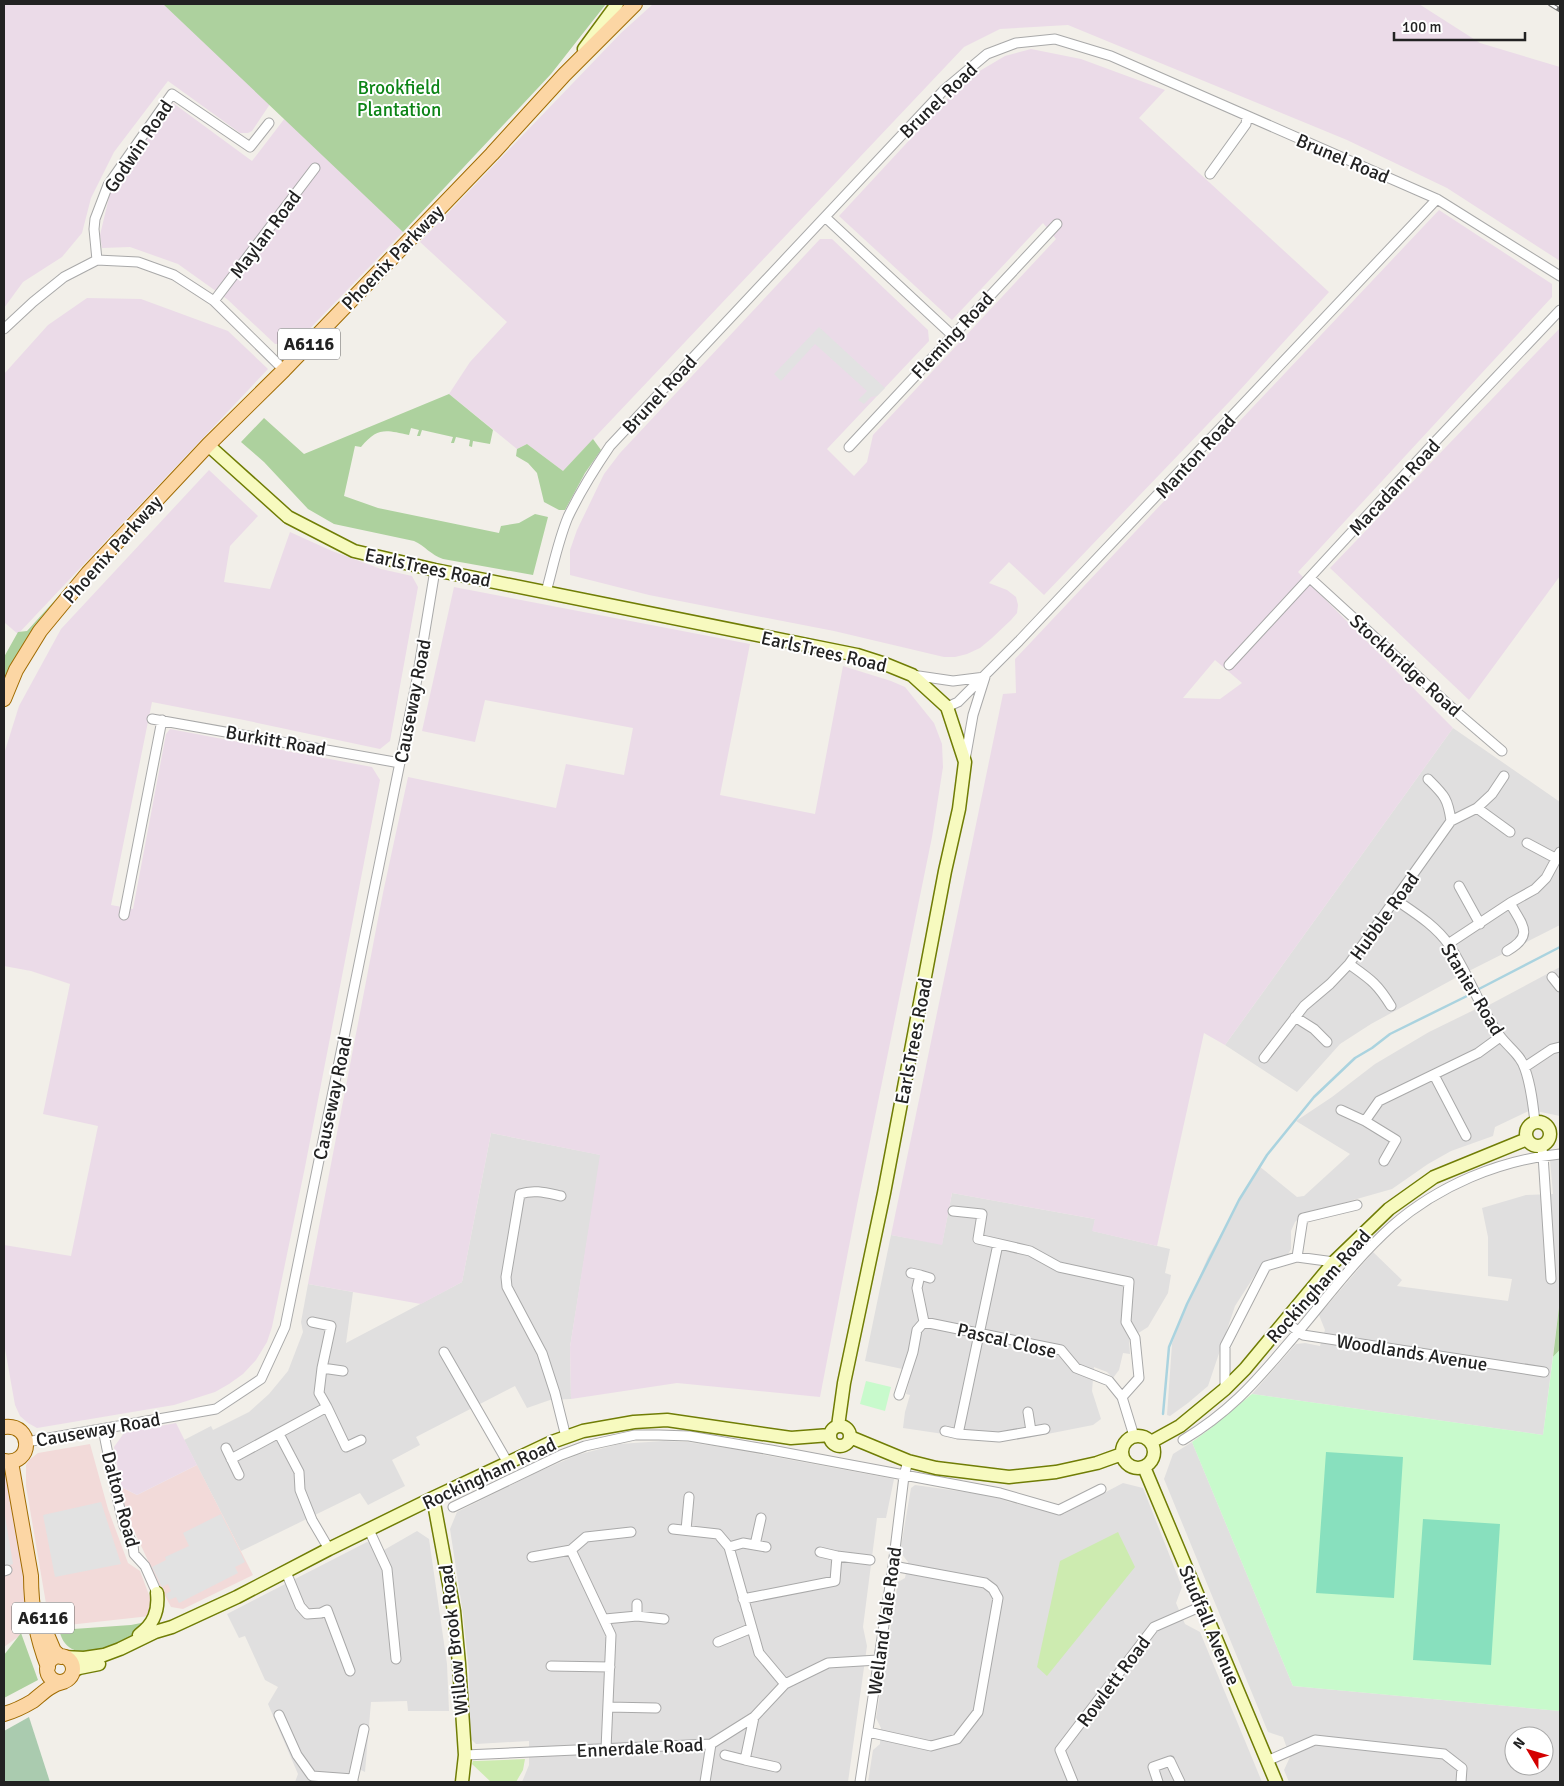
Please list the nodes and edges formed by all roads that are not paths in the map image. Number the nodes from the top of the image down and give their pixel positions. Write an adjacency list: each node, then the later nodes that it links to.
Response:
1 (617, 4): 3 (street)
2 (635, 4): 3 (main road, Phoenix Parkway / A6116)
3 (564, 75): 17 (main road, Phoenix Parkway / A6116)
4 (1247, 117): 7 (street); 8 (street, Brunel Road); 9 (street, Brunel Road)
5 (269, 123): 11 (street, Godwin Road)
6 (315, 168): 13 (street, Maylan Road)
7 (1210, 174)
8 (1437, 199): 12 (street, Brunel Road); 25 (street, Manton Road)
9 (825, 217): 16 (street); 22 (street, Brunel Road)
10 (1057, 224): 16 (street, Fleming Road)
11 (97, 260): 13 (street); 15 (street)
12 (1560, 276)
13 (214, 301): 17 (street)
14 (1560, 310): 21 (street, Macadam Road)
15 (4, 329)
16 (952, 335): 19 (street, Fleming Road)
17 (284, 370): 18 (main road, Phoenix Parkway / A6116)
18 (208, 445): 20 (street, EarlsTrees Road); 26 (main road, Phoenix Parkway / A6116)
19 (848, 447)
20 (435, 570): 22 (street, EarlsTrees Road); 31 (street, Causeway Road)
21 (1310, 578): 23 (street, Macadam Road); 30 (street, Stockbridge Road)
22 (546, 592): 24 (street, EarlsTrees Road)
23 (1229, 664)
24 (912, 675): 25 (street); 27 (street, EarlsTrees Road)
25 (985, 676): 27 (street, Manton Road); 32 (street)
26 (4, 699)
27 (947, 708): 32 (street, EarlsTrees Road)
28 (152, 718): 29 (street, Burkitt Road)
29 (162, 720): 31 (street, Burkitt Road); 43 (street)
30 (1502, 751)
31 (400, 762): 92 (street, Causeway Road)
32 (965, 762): 94 (street, EarlsTrees Road)
33 (1504, 776): 35 (street, Hubble Road)
34 (1428, 779): 36 (street)
35 (1477, 808): 36 (street, Hubble Road); 37 (street)
36 (1451, 821): 41 (street, Hubble Road)
37 (1510, 832)
38 (1527, 843): 39 (street)
39 (1559, 856): 42 (street)
40 (1459, 886): 44 (street)
41 (1396, 900): 45 (street, Stanier Road); 47 (street, Hubble Road)
42 (1510, 903): 44 (street); 46 (street)
43 (124, 915)
44 (1480, 924): 45 (street)
45 (1448, 944): 52 (street, Stanier Road)
46 (1507, 951)
47 (1349, 964): 50 (street); 51 (street, Hubble Road)
48 (1552, 977): 49 (street)
49 (1560, 987)
50 (1391, 1006)
51 (1295, 1017): 53 (street); 55 (street, Hubble Road)
52 (1500, 1037): 56 (street, Stanier Road); 57 (street)
53 (1327, 1042)
54 (1560, 1046): 56 (street)
55 (1264, 1058)
56 (1525, 1067): 60 (street, Stanier Road)
57 (1434, 1075): 59 (street); 62 (street)
58 (1341, 1110): 59 (street)
59 (1365, 1120): 66 (street)
60 (1535, 1122): 61 (street); 63 (street)
61 (1555, 1132): 64 (street)
62 (1466, 1136)
63 (1527, 1139): 64 (street); 67 (street, Rockingham Road)
64 (1542, 1150): 65 (street); 68 (street); 76 (street)
65 (1560, 1154)
66 (1384, 1161)
67 (1448, 1171): 68 (street); 74 (street, Rockingham Road)
68 (1455, 1185): 80 (street)
69 (561, 1196): 100 (street)
70 (1357, 1205): 73 (street)
71 (953, 1211): 72 (street)
72 (998, 1244): 81 (street); 88 (street)
73 (1297, 1257): 74 (street); 86 (street)
74 (1334, 1262): 77 (street, Rockingham Road)
75 (930, 1278): 79 (street)
76 (1551, 1279)
77 (1284, 1321): 80 (street, Woodlands Avenue); 86 (street, Rockingham Road)
78 (312, 1322): 83 (street)
79 (924, 1322): 81 (street, Pascal Close); 87 (street)
80 (1298, 1332): 85 (street, Woodlands Avenue); 102 (street)
81 (980, 1333): 88 (street, Pascal Close); 98 (street)
82 (444, 1352): 110 (street)
83 (322, 1368): 84 (street); 89 (street)
84 (344, 1371)
85 (1544, 1372)
86 (1226, 1389): 104 (street, Rockingham Road)
87 (899, 1395)
88 (1122, 1397): 99 (street, Pascal Close)
89 (327, 1407): 97 (street); 101 (street)
90 (1028, 1412): 96 (street)
91 (4, 1425): 103 (main road)
92 (103, 1429): 103 (street, Causeway Road); 135 (street, Dalton Road)
93 (1045, 1429): 96 (street)
94 (834, 1431): 100 (street, Rockingham Road); 108 (street)
95 (945, 1431): 98 (street)
96 (1031, 1431): 98 (street)
97 (279, 1434): 107 (street); 126 (street)
98 (958, 1434)
99 (1134, 1436): 104 (street); 106 (street)
100 (566, 1437): 110 (street, Rockingham Road)
101 (361, 1440)
102 (1183, 1440)
103 (26, 1442): 109 (main road, A6116)
104 (1152, 1442): 111 (street)
105 (226, 1448): 107 (street)
106 (1122, 1454): 108 (street); 111 (street)
107 (231, 1459): 112 (street)
108 (908, 1460): 113 (street, Welland Vale Road)
109 (8, 1462): 134 (main road, A6116)
110 (508, 1463): 116 (street, Rockingham Road)
111 (1144, 1467): 138 (street, Studfall Avenue)
112 (239, 1475)
113 (904, 1476): 114 (street); 117 (street); 132 (street, Welland Vale Road)
114 (1101, 1489)
115 (689, 1496): 122 (street)
116 (433, 1498): 121 (street, Rockingham Road); 165 (street, Willow Brook Road)
117 (453, 1507)
118 (761, 1518): 123 (street)
119 (621, 1523): 127 (street)
120 (673, 1529): 122 (street)
121 (369, 1530): 126 (street, Rockingham Road); 147 (street)
122 (686, 1530): 124 (street)
123 (755, 1545): 124 (street); 125 (street)
124 (729, 1547): 136 (street)
125 (766, 1547)
126 (329, 1549): 133 (street, Rockingham Road)
127 (571, 1550): 130 (street); 141 (street)
128 (820, 1552): 129 (street)
129 (837, 1556): 131 (street); 136 (street)
130 (532, 1557)
131 (870, 1560)
132 (892, 1566): 148 (street, Welland Vale Road); 162 (street)
133 (286, 1572): 142 (street, Rockingham Road); 153 (street)
134 (31, 1576): 146 (main road, A6116); 150 (main road, A6116)
135 (158, 1593): 145 (street)
136 (743, 1599): 143 (street)
137 (637, 1604): 139 (street)
138 (1202, 1606): 168 (street, Studfall Avenue); 174 (street, Rowlett Road)
139 (637, 1616): 140 (street); 141 (street)
140 (664, 1619)
141 (604, 1620): 151 (street)
142 (172, 1627): 145 (street, Rockingham Road); 152 (street, Rockingham Road)
143 (752, 1628): 144 (street); 155 (street)
144 (718, 1642)
145 (112, 1653): 146 (street, Rockingham Road)
146 (62, 1657): 150 (main road); 152 (main road)
147 (396, 1658)
148 (878, 1660): 155 (street, Ennerdale Road); 162 (street, Welland Vale Road)
149 (551, 1666): 151 (street)
150 (48, 1668): 154 (main road); 158 (main road)
151 (610, 1668): 156 (street)
152 (73, 1671): 154 (main road)
153 (350, 1671)
154 (63, 1682): 158 (main road)
155 (785, 1684): 160 (street, Ennerdale Road)
156 (608, 1707): 157 (street); 164 (street)
157 (656, 1708)
158 (4, 1712)
159 (279, 1715): 170 (street)
160 (754, 1717): 163 (street, Ennerdale Road); 167 (street)
161 (364, 1729): 170 (street)
162 (868, 1732): 173 (street, Welland Vale Road)
163 (711, 1744): 164 (street, Ennerdale Road); 172 (street)
164 (606, 1749): 165 (street, Ennerdale Road)
165 (465, 1755): 171 (street, Willow Brook Road)
166 (725, 1755): 167 (street)
167 (746, 1760): 169 (street)
168 (1267, 1761): 177 (street, Studfall Avenue); 178 (street)
169 (776, 1767)
170 (353, 1781)
171 (462, 1782)
172 (705, 1782)
173 (860, 1782)
174 (1073, 1782)
175 (1158, 1782): 176 (street)
176 (1180, 1782)
177 (1276, 1782)
178 (1461, 1782)

